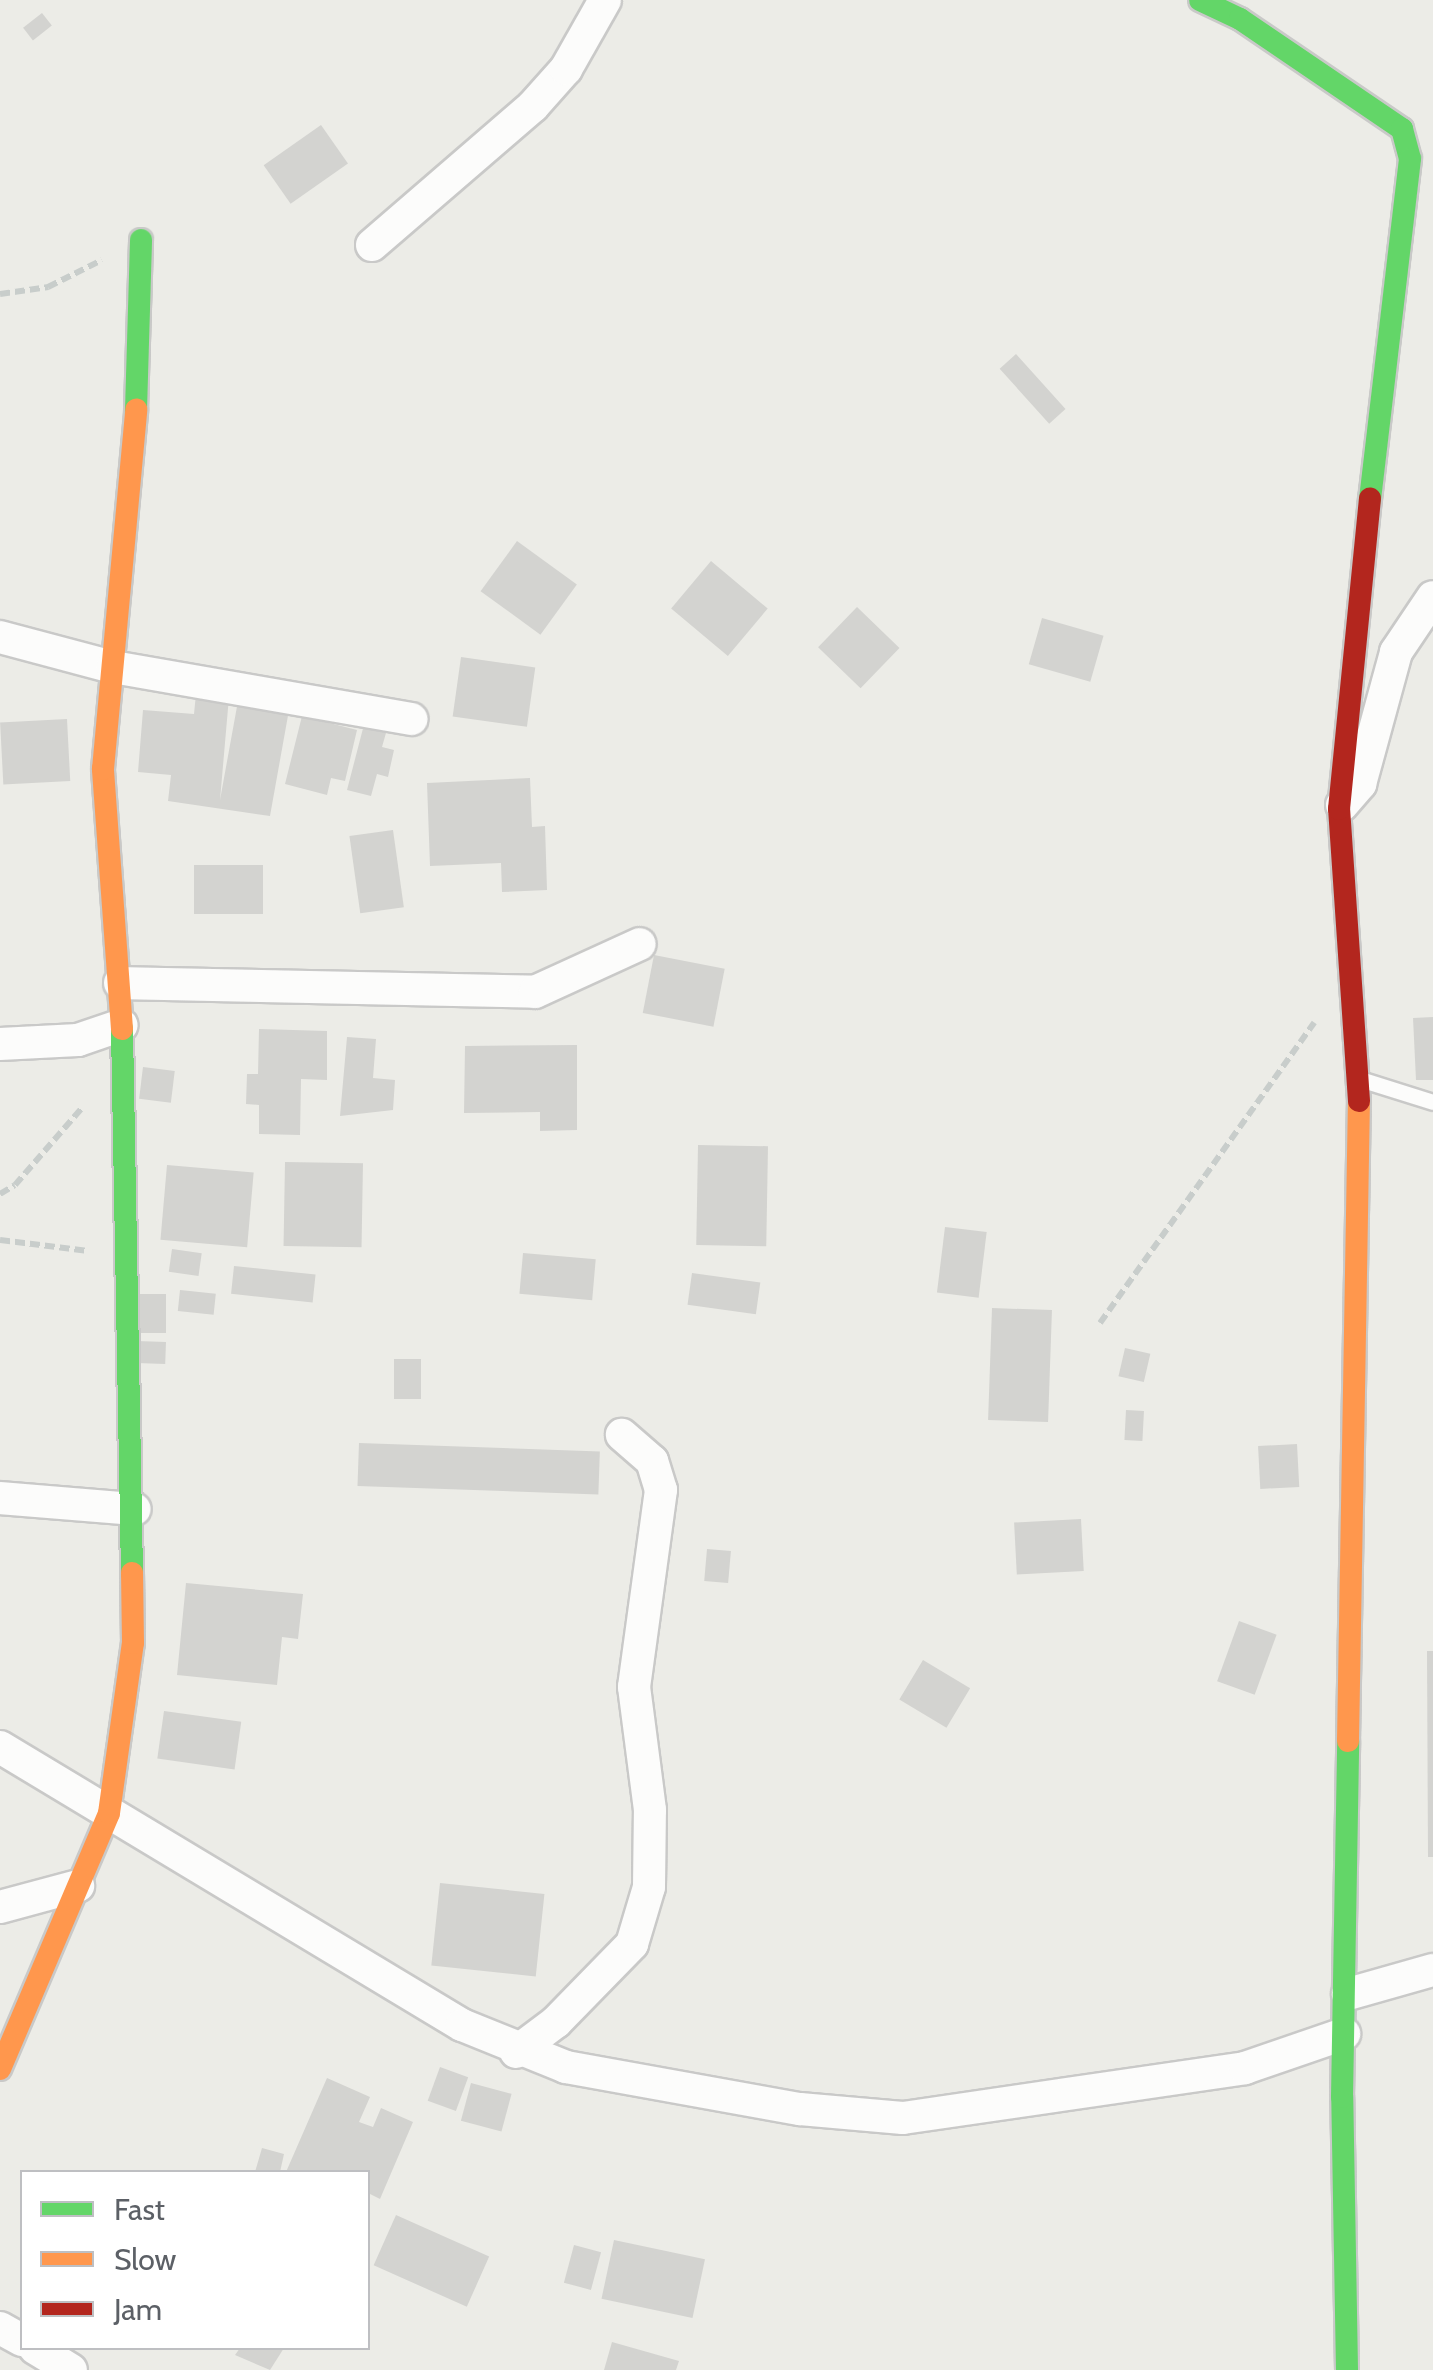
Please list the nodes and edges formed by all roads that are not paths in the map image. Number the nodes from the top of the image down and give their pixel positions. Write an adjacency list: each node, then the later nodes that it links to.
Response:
1 (605, 0): 5 (street)
2 (1200, 0): 3 (street)
3 (1418, 134): 10 (street)
4 (141, 240): 8 (street)
5 (372, 245)
6 (1433, 597): 10 (street)
7 (0, 638): 8 (street)
8 (113, 668): 9 (street); 12 (street)
9 (412, 719)
10 (1339, 809): 15 (street)
11 (640, 944): 12 (street)
12 (120, 983): 13 (street)
13 (122, 1024): 14 (street); 19 (street)
14 (0, 1044)
15 (1360, 1079): 16 (lane); 25 (street)
16 (1433, 1102)
17 (622, 1435): 27 (street)
18 (0, 1498): 19 (street)
19 (135, 1509): 21 (street)
20 (0, 1747): 21 (street)
21 (110, 1813): 22 (street); 27 (street)
22 (78, 1886): 23 (street); 28 (street)
23 (0, 1907)
24 (1433, 1970): 25 (street)
25 (1348, 1994): 26 (street)
26 (1344, 2034): 27 (street); 31 (street)
27 (516, 2052)
28 (0, 2070)
29 (38, 2350): 30 (street)
30 (72, 2370)
31 (1347, 2370)

